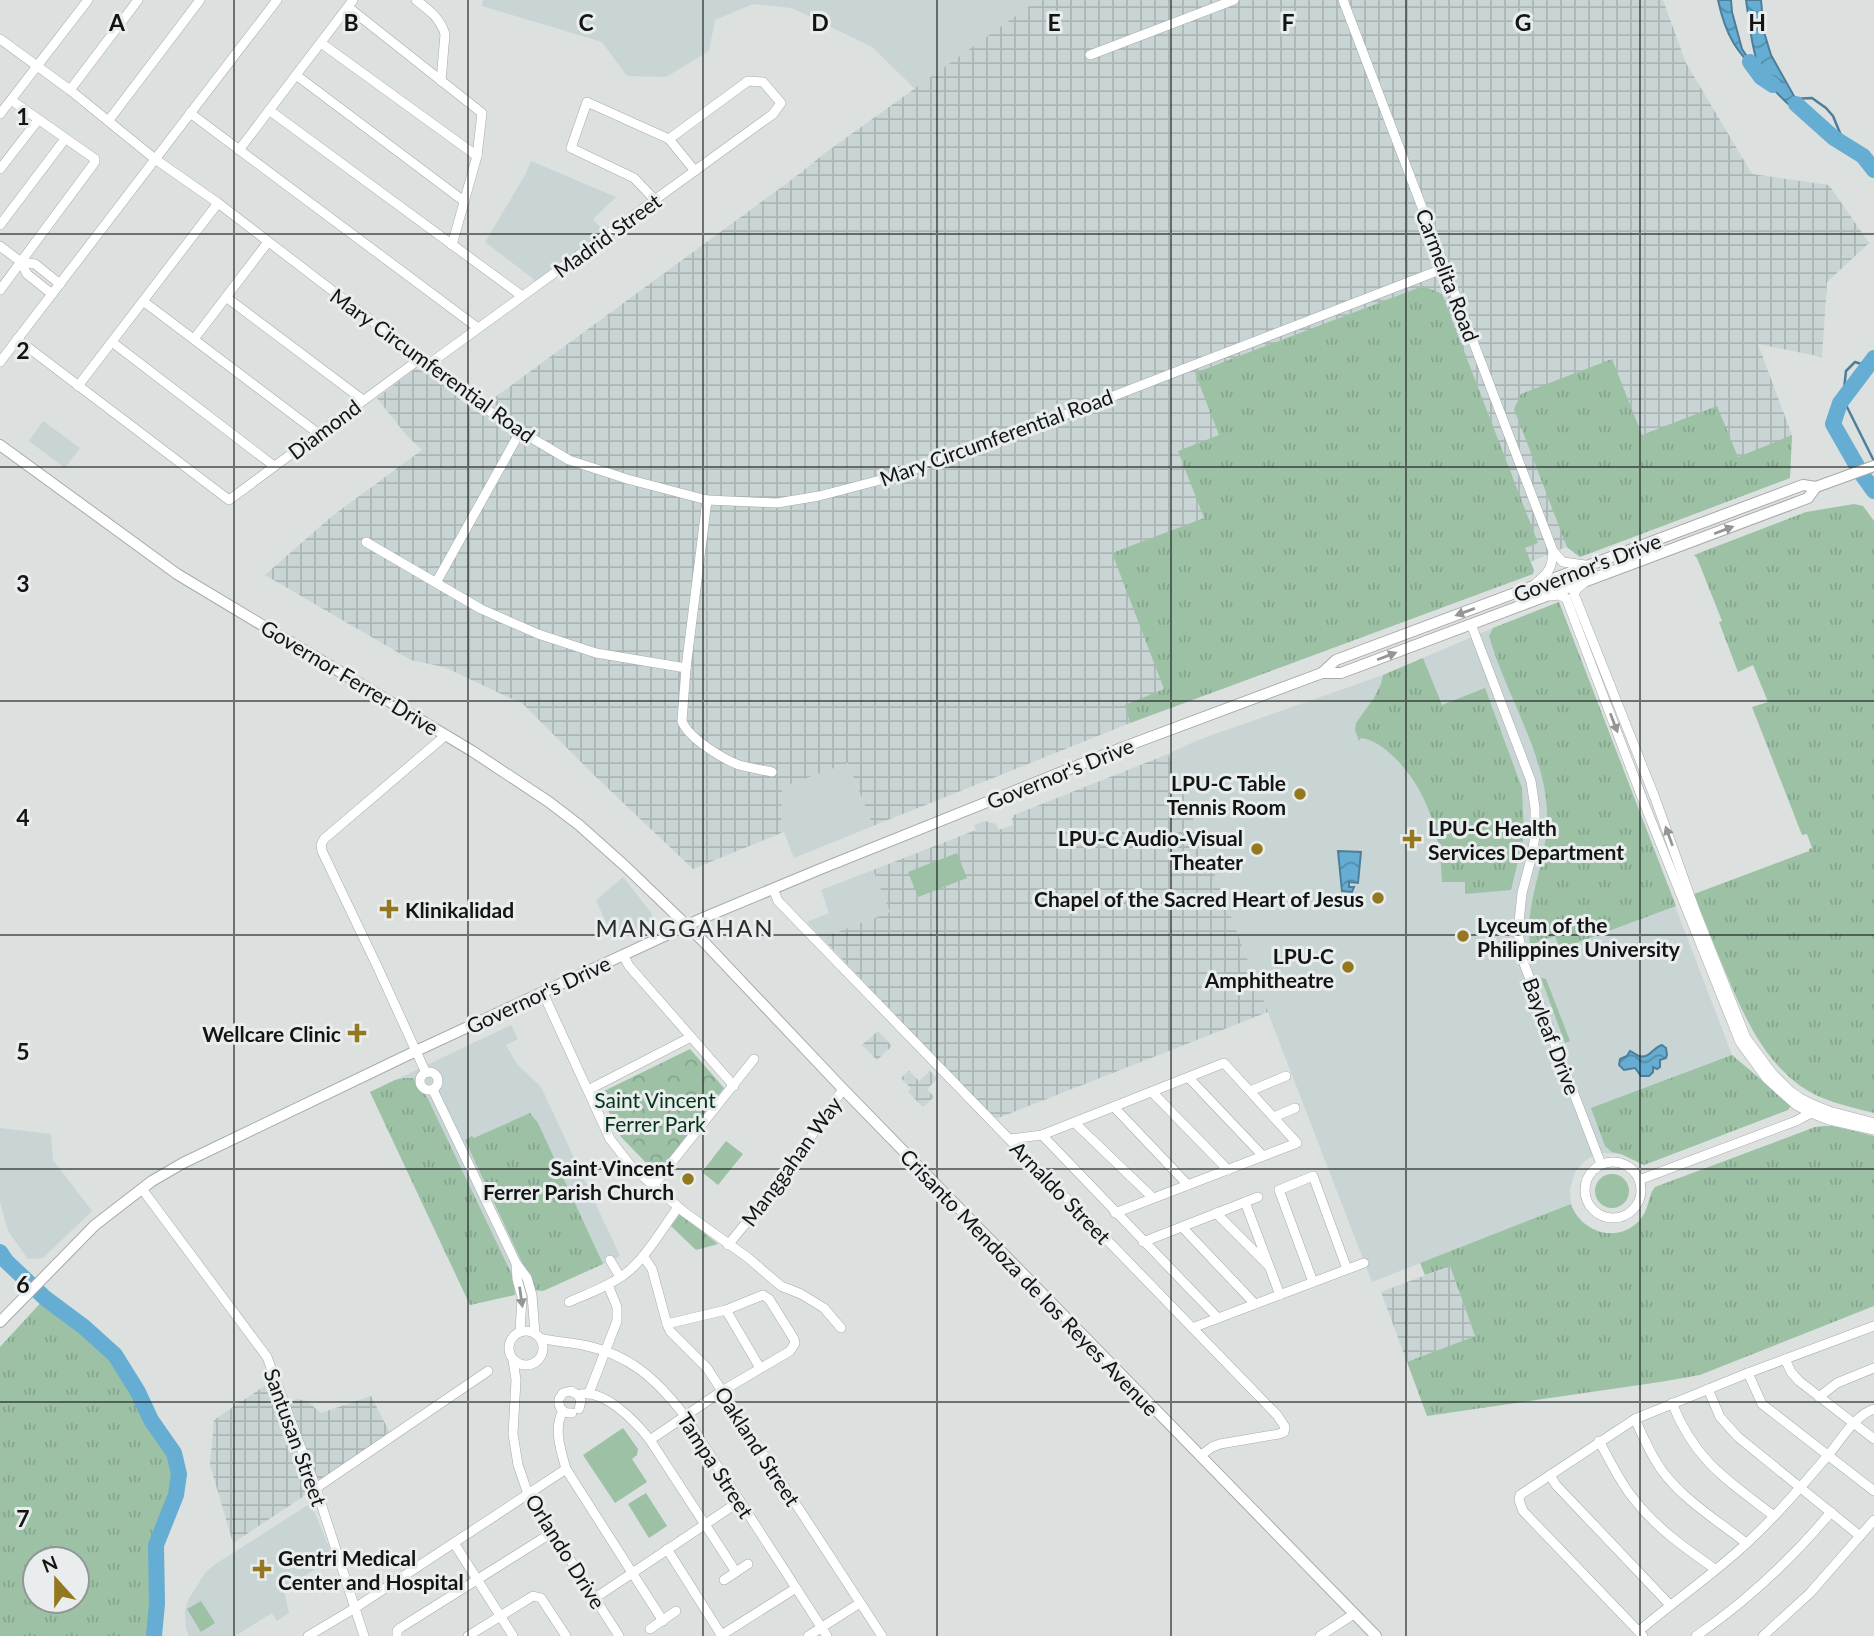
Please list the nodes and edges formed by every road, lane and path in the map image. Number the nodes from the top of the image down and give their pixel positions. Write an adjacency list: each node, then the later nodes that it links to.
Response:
1 (88, 0): 12 (street)
2 (138, 0): 15 (street)
3 (200, 0): 21 (street)
4 (277, 0): 18 (street)
5 (416, 0): 14 (street)
6 (1234, 0): 11 (street)
7 (1343, 0): 37 (street, Carmelita Road)
8 (350, 4): 10 (street); 14 (street)
9 (0, 39): 12 (street, Mary Circumferential Road)
10 (321, 43): 13 (street); 25 (street)
11 (1090, 55)
12 (37, 65): 15 (street, Mary Circumferential Road); 16 (street)
13 (296, 75): 17 (street); 30 (street)
14 (441, 81): 25 (street)
15 (70, 90): 21 (street, Mary Circumferential Road)
16 (11, 100): 19 (street); 20 (street)
17 (270, 110): 24 (street); 34 (street)
18 (190, 113): 24 (street); 26 (street)
19 (0, 114)
20 (38, 120): 22 (street); 27 (street)
21 (108, 120): 26 (street, Mary Circumferential Road)
22 (65, 139): 32 (street); 36 (street)
23 (669, 139): 28 (street); 28 (street, Madrid Street); 29 (street)
24 (239, 150): 44 (street)
25 (477, 156): 30 (street)
26 (155, 159): 31 (street, Mary Circumferential Road); 38 (street)
27 (0, 169)
28 (695, 171): 29 (street, Madrid Street)
29 (654, 200): 41 (street, Madrid Street)
30 (466, 201): 34 (street)
31 (218, 203): 33 (street, Mary Circumferential Road); 43 (street)
32 (0, 225)
33 (268, 242): 42 (street); 48 (street, Mary Circumferential Road)
34 (452, 245): 41 (street)
35 (0, 247): 36 (street)
36 (21, 262): 38 (street); 39 (street); 40 (street)
37 (1445, 268): 58 (street, Mary Circumferential Road); 60 (street, Carmelita Road)
38 (60, 284): 40 (street)
39 (0, 290)
40 (52, 294): 45 (street)
41 (522, 296): 44 (street, Madrid Street)
42 (226, 297): 46 (street); 51 (street)
43 (144, 300): 46 (street); 47 (street)
44 (478, 328): 48 (street, Madrid Street)
45 (17, 339): 49 (street); 50 (street)
46 (194, 339): 53 (street)
47 (112, 342): 50 (street); 55 (street)
48 (425, 361): 51 (street, Diamond); 52 (street, Mary Circumferential Road)
49 (0, 362)
50 (78, 386): 55 (street, Diamond)
51 (363, 400): 53 (street, Diamond)
52 (520, 432): 58 (street, Mary Circumferential Road); 62 (street)
53 (319, 434): 55 (street, Diamond)
54 (0, 445): 69 (main road, Governor Ferrer Drive)
55 (274, 466)
56 (1874, 466): 57 (main road)
57 (1816, 488): 61 (main road, Governor's Drive); 63 (main road, Governor's Drive, one-way to 57)
58 (707, 500): 67 (street)
59 (366, 542): 62 (street)
60 (1553, 551): 61 (street); 64 (street)
61 (1590, 566): 64 (main road, Governor's Drive)
62 (436, 581): 67 (street)
63 (1586, 582): 65 (main road, Governor's Drive); 87 (street, one-way to 63)
64 (1529, 589): 68 (main road, Governor's Drive, one-way to 68)
65 (1548, 596): 66 (main road, Governor's Drive); 87 (street, one-way to 87)
66 (1471, 624): 68 (main road, Governor's Drive, one-way to 66); 95 (street, Bayleaf Drive)
67 (686, 668): 70 (street)
68 (1322, 673): 71 (main road, Governor's Drive)
69 (446, 735): 72 (main road, Governor Ferrer Drive); 76 (street)
70 (772, 772)
71 (773, 888): 72 (main road, Governor's Drive); 93 (street, Arnaldo Street)
72 (686, 925): 73 (main road, Governor's Drive); 81 (main road, Crisanto Mendoza de los Reyes Avenue)
73 (623, 955): 74 (main road, Governor's Drive); 75 (street)
74 (543, 993): 76 (main road, Governor's Drive); 82 (street, Manggahan Way)
75 (691, 1037): 80 (street); 82 (street)
76 (416, 1051): 100 (main road, Governor's Drive); 112 (street)
77 (754, 1059): 80 (street)
78 (1286, 1076): 83 (street)
79 (1189, 1078): 83 (street); 84 (street); 94 (street)
80 (734, 1086): 99 (street)
81 (843, 1089): 109 (street, Manggahan Way); 156 (main road, Crisanto Mendoza de los Reyes Avenue)
82 (588, 1090): 99 (street, Manggahan Way)
83 (1250, 1091): 88 (street)
84 (1152, 1092): 85 (street); 96 (street)
85 (1114, 1107): 89 (street); 98 (street)
86 (1295, 1108): 88 (street)
87 (1812, 1109): 90 (street); 91 (street); 97 (street)
88 (1274, 1117): 94 (street)
89 (1075, 1123): 92 (street); 102 (street)
90 (1874, 1123)
91 (1874, 1130)
92 (1042, 1135): 93 (street); 105 (street)
93 (1010, 1139): 128 (street, Arnaldo Street)
94 (1263, 1156): 96 (street)
95 (1601, 1164): 97 (street); 97 (street)
96 (1228, 1170): 98 (street)
97 (1639, 1180)
98 (1188, 1185): 102 (street)
99 (653, 1186): 109 (street, Manggahan Way)
100 (142, 1189): 124 (main road, Governor's Drive); 160 (street, Santusan Street)
101 (1258, 1197): 103 (street)
102 (1153, 1198): 105 (street)
103 (1245, 1202): 106 (street); 114 (street)
104 (676, 1210): 110 (street)
105 (1115, 1213): 108 (street)
106 (1216, 1213): 107 (street); 114 (street)
107 (1182, 1227): 108 (street); 121 (street)
108 (1143, 1242): 123 (street)
109 (728, 1245): 127 (street)
110 (643, 1256): 116 (street); 125 (street, Oakland Street)
111 (610, 1260): 116 (street)
112 (516, 1263): 129 (street, one-way to 129); 130 (street)
113 (1364, 1263): 115 (street)
114 (1269, 1266): 119 (street)
115 (1347, 1269): 117 (street); 117 (street)
116 (620, 1277): 118 (street)
117 (1313, 1282): 119 (street)
118 (608, 1284): 120 (street); 133 (street)
119 (1280, 1295): 121 (street)
120 (569, 1303)
121 (1255, 1304): 123 (street)
122 (726, 1310): 125 (street); 137 (street); 137 (street)
123 (1218, 1318): 128 (street)
124 (0, 1322)
125 (667, 1324): 143 (street, Oakland Street)
126 (1874, 1326): 135 (street)
127 (841, 1328)
128 (1192, 1328): 156 (street, Arnaldo Street)
129 (520, 1332): 130 (street); 134 (street)
130 (538, 1336): 131 (street, Tampa Street); 132 (street)
131 (564, 1343): 132 (street, Tampa Street); 133 (street, Tampa Street)
132 (543, 1350): 136 (street)
133 (606, 1351): 144 (street); 150 (street, Tampa Street)
134 (513, 1360): 136 (street); 141 (street, Orlando Drive)
135 (1786, 1360): 140 (street); 146 (street)
136 (525, 1365): 141 (street, Orlando Drive)
137 (760, 1368): 143 (street)
138 (1874, 1368): 146 (street)
139 (488, 1371): 160 (street)
140 (1748, 1373): 142 (street); 157 (street)
141 (516, 1380): 163 (street, Orlando Drive)
142 (1708, 1390): 147 (street); 161 (street)
143 (722, 1391): 150 (street); 182 (street, Oakland Street)
144 (589, 1393): 145 (street); 154 (street)
145 (578, 1395): 149 (street); 149 (street)
146 (1819, 1397): 152 (street)
147 (1671, 1403): 151 (street); 166 (street)
148 (1874, 1409): 152 (street)
149 (571, 1411): 158 (street)
150 (685, 1416): 154 (street); 164 (street, Tampa Street)
151 (1635, 1419): 155 (street); 172 (street)
152 (1854, 1423): 153 (street); 157 (street)
153 (1874, 1439)
154 (650, 1440): 168 (street)
155 (1599, 1441): 159 (street); 175 (street)
156 (1200, 1456): 186 (main road, Crisanto Mendoza de los Reyes Avenue)
157 (1828, 1456): 161 (street); 162 (street)
158 (566, 1469): 163 (street); 177 (street)
159 (1550, 1475): 183 (street); 191 (street)
160 (316, 1488): 184 (street, Santusan Street)
161 (1799, 1488): 165 (street); 166 (street)
162 (1874, 1491)
163 (528, 1494): 169 (street, Orlando Drive); 171 (street)
164 (740, 1501): 168 (street); 180 (street, Tampa Street)
165 (1830, 1512): 170 (street); 204 (street)
166 (1774, 1516): 172 (street)
167 (1874, 1520): 170 (street)
168 (705, 1524): 173 (street); 176 (street)
169 (552, 1532): 178 (street); 181 (street, Orlando Drive)
170 (1860, 1536): 205 (street)
171 (454, 1542): 178 (street); 184 (street)
172 (1746, 1543): 175 (street)
173 (667, 1549): 177 (street); 199 (street)
174 (748, 1564): 176 (street)
175 (1715, 1569): 183 (street)
176 (736, 1572): 179 (street)
177 (632, 1573): 181 (street); 188 (street)
178 (477, 1579): 187 (street); 194 (street)
179 (724, 1580)
180 (796, 1588): 190 (street, Tampa Street); 199 (street)
181 (595, 1598): 198 (street, Orlando Drive)
182 (860, 1603): 190 (street); 201 (street, Oakland Street)
183 (1670, 1605): 191 (street)
184 (355, 1608): 192 (street); 193 (street, Santusan Street)
185 (676, 1611): 188 (street)
186 (1354, 1614): 202 (street); 203 (main road, Crisanto Mendoza de los Reyes Avenue)
187 (501, 1617): 195 (street); 196 (street); 197 (street)
188 (663, 1621): 189 (street)
189 (650, 1629)
190 (824, 1632): 200 (street)
191 (1641, 1634)
192 (308, 1636)
193 (364, 1636)
194 (397, 1636)
195 (468, 1636)
196 (513, 1636)
197 (566, 1636)
198 (619, 1636)
199 (721, 1636)
200 (808, 1636)
201 (882, 1636)
202 (1320, 1636)
203 (1376, 1636)
204 (1696, 1636)
205 (1763, 1636)

